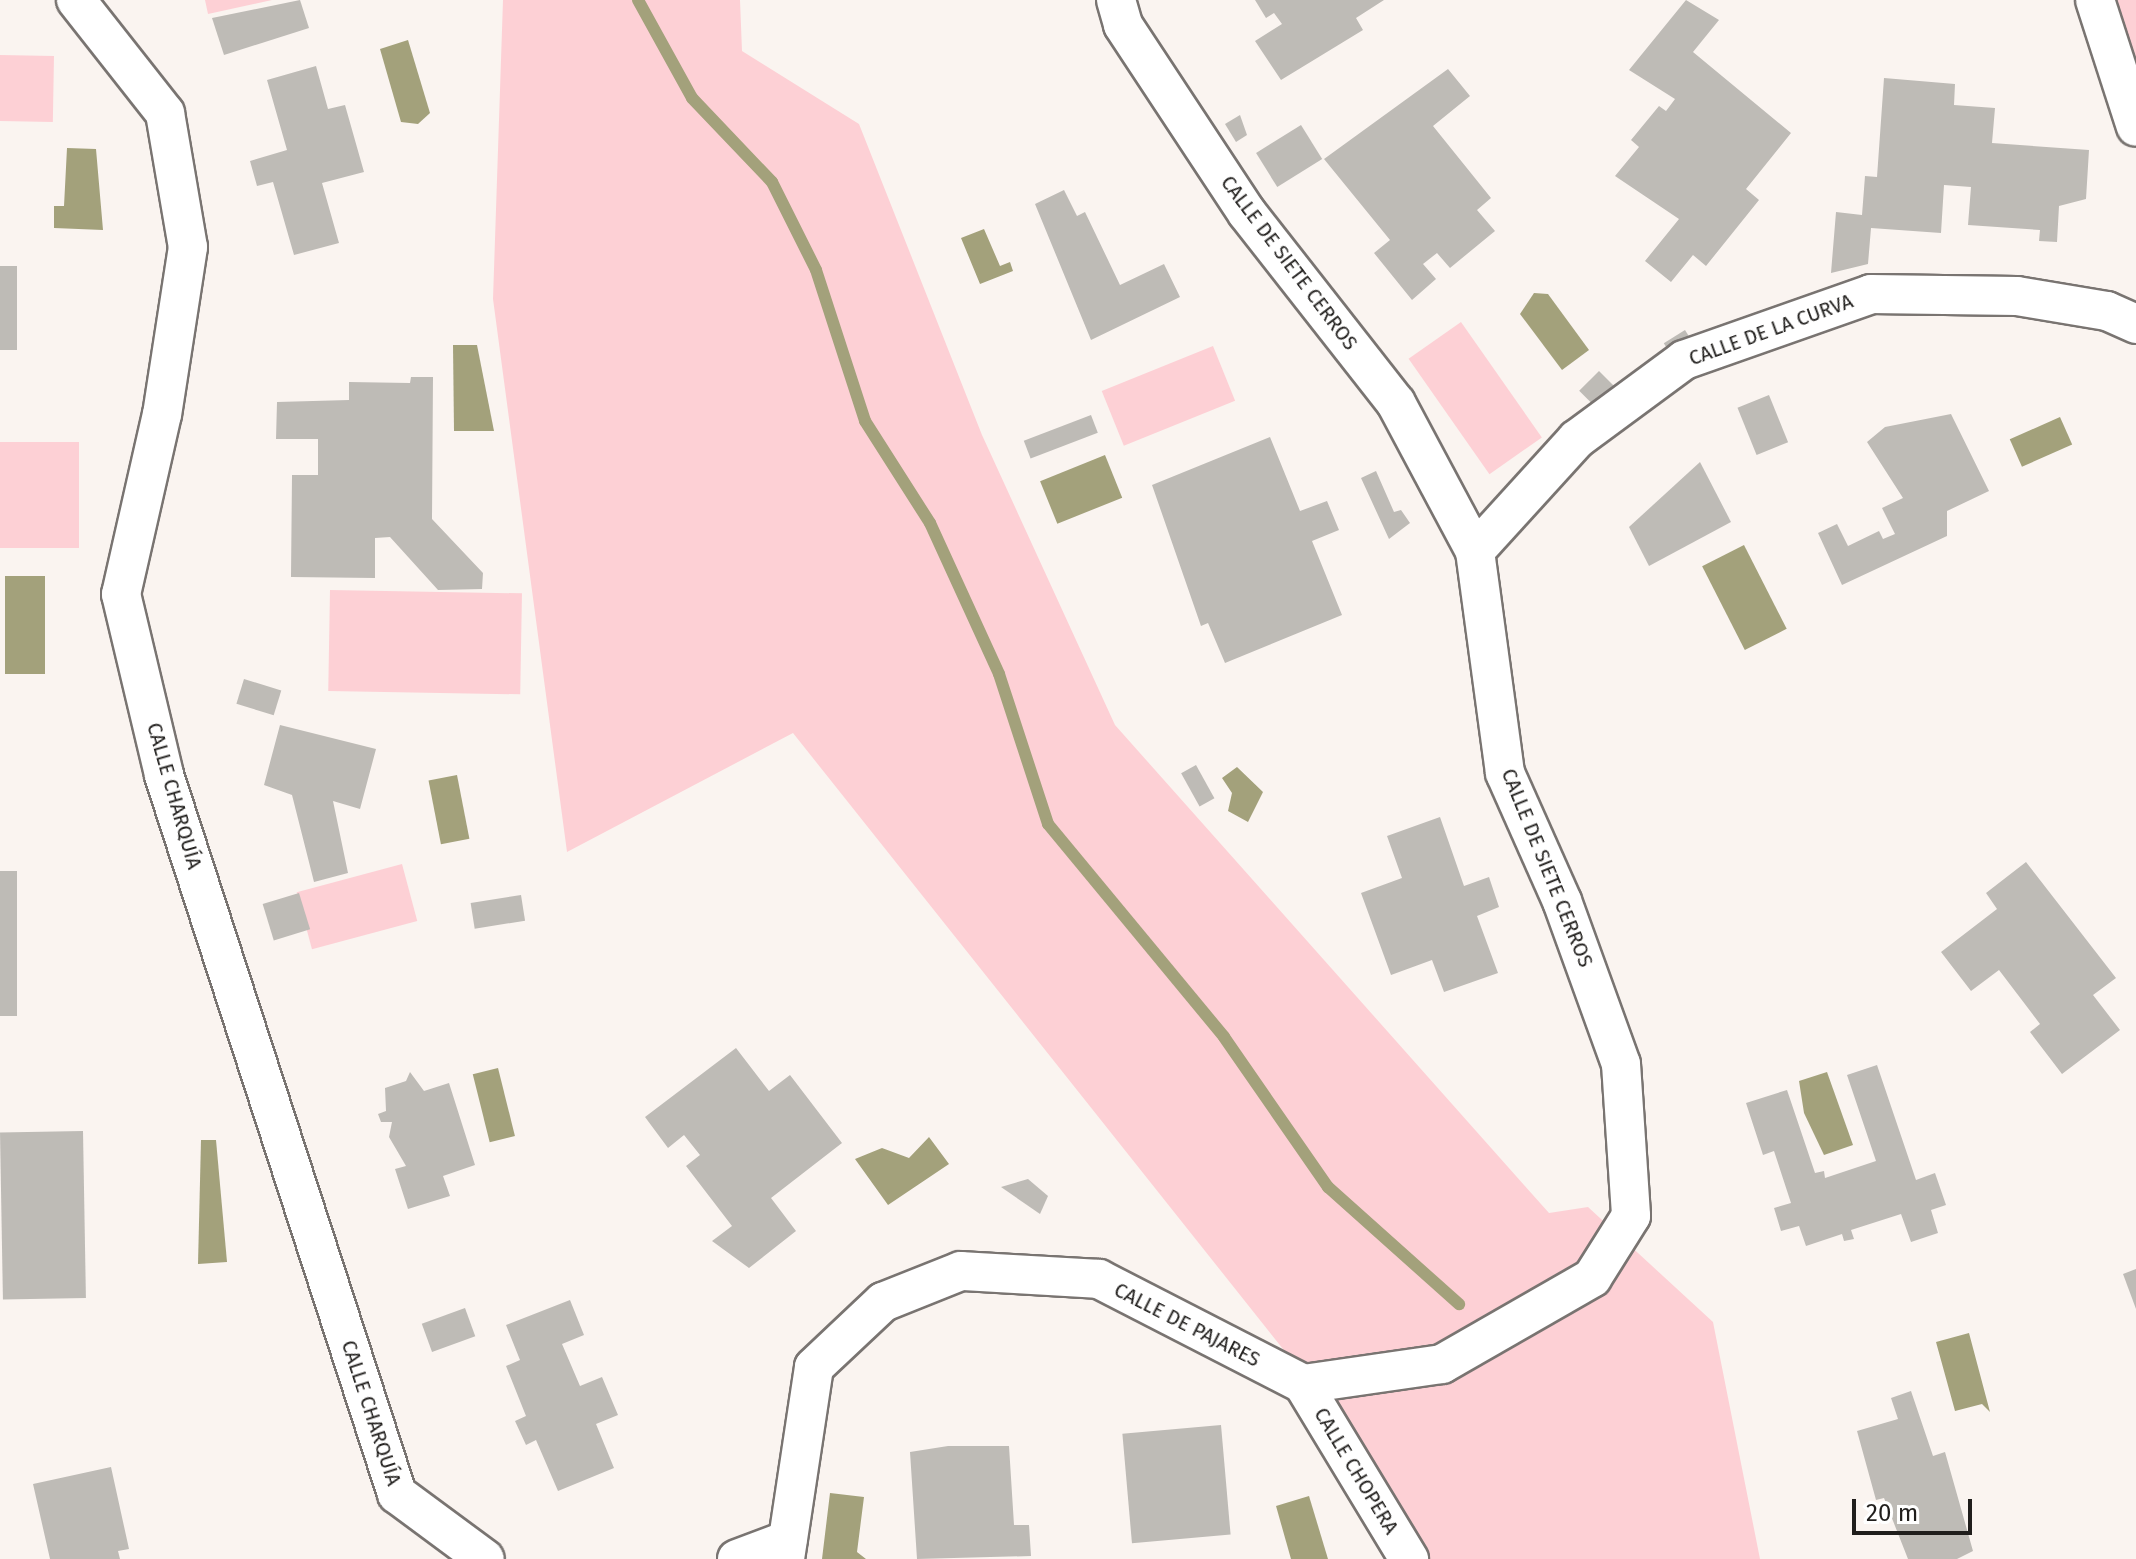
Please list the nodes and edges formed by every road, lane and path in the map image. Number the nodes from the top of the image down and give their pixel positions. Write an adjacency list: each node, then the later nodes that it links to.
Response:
1 (76, 0): 9 (street, CALLE CHARQUÍA)
2 (1116, 0): 6 (street, CALLE DE SIETE CERROS)
3 (2095, 0): 4 (street)
4 (2136, 127)
5 (2136, 324): 6 (street, CALLE DE LA CURVA)
6 (1475, 551): 7 (street, CALLE DE SIETE CERROS)
7 (1303, 1384): 8 (street, CALLE DE PAJARES); 11 (street, CALLE CHOPERA)
8 (786, 1550): 10 (street)
9 (485, 1559)
10 (737, 1559)
11 (1409, 1559)

